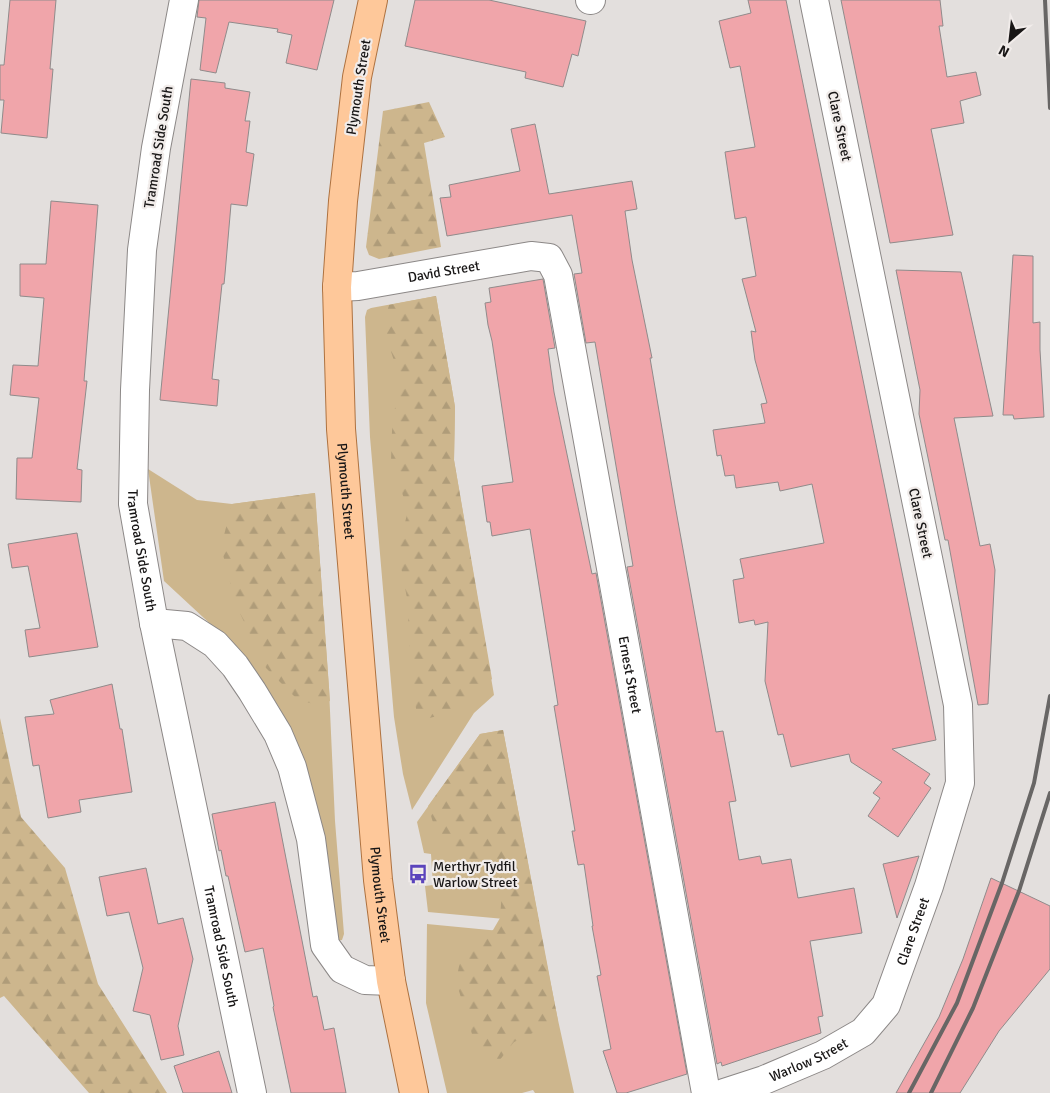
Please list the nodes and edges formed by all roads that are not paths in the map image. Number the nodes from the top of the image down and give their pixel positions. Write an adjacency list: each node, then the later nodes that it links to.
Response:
1 (184, 0): 6 (street, Tramroad Side South)
2 (373, 0): 5 (main road, Plymouth Street)
3 (814, 0): 8 (street, Clare Street)
4 (549, 258): 5 (street, David Street); 11 (street, Ernest Street)
5 (337, 287): 7 (main road, Plymouth Street)
6 (154, 624): 7 (street); 9 (street, Tramroad Side South)
7 (391, 981): 10 (main road, Plymouth Street)
8 (863, 1032): 12 (street, Warlow Street)
9 (252, 1093)
10 (414, 1093)
11 (706, 1093)
12 (724, 1093)

